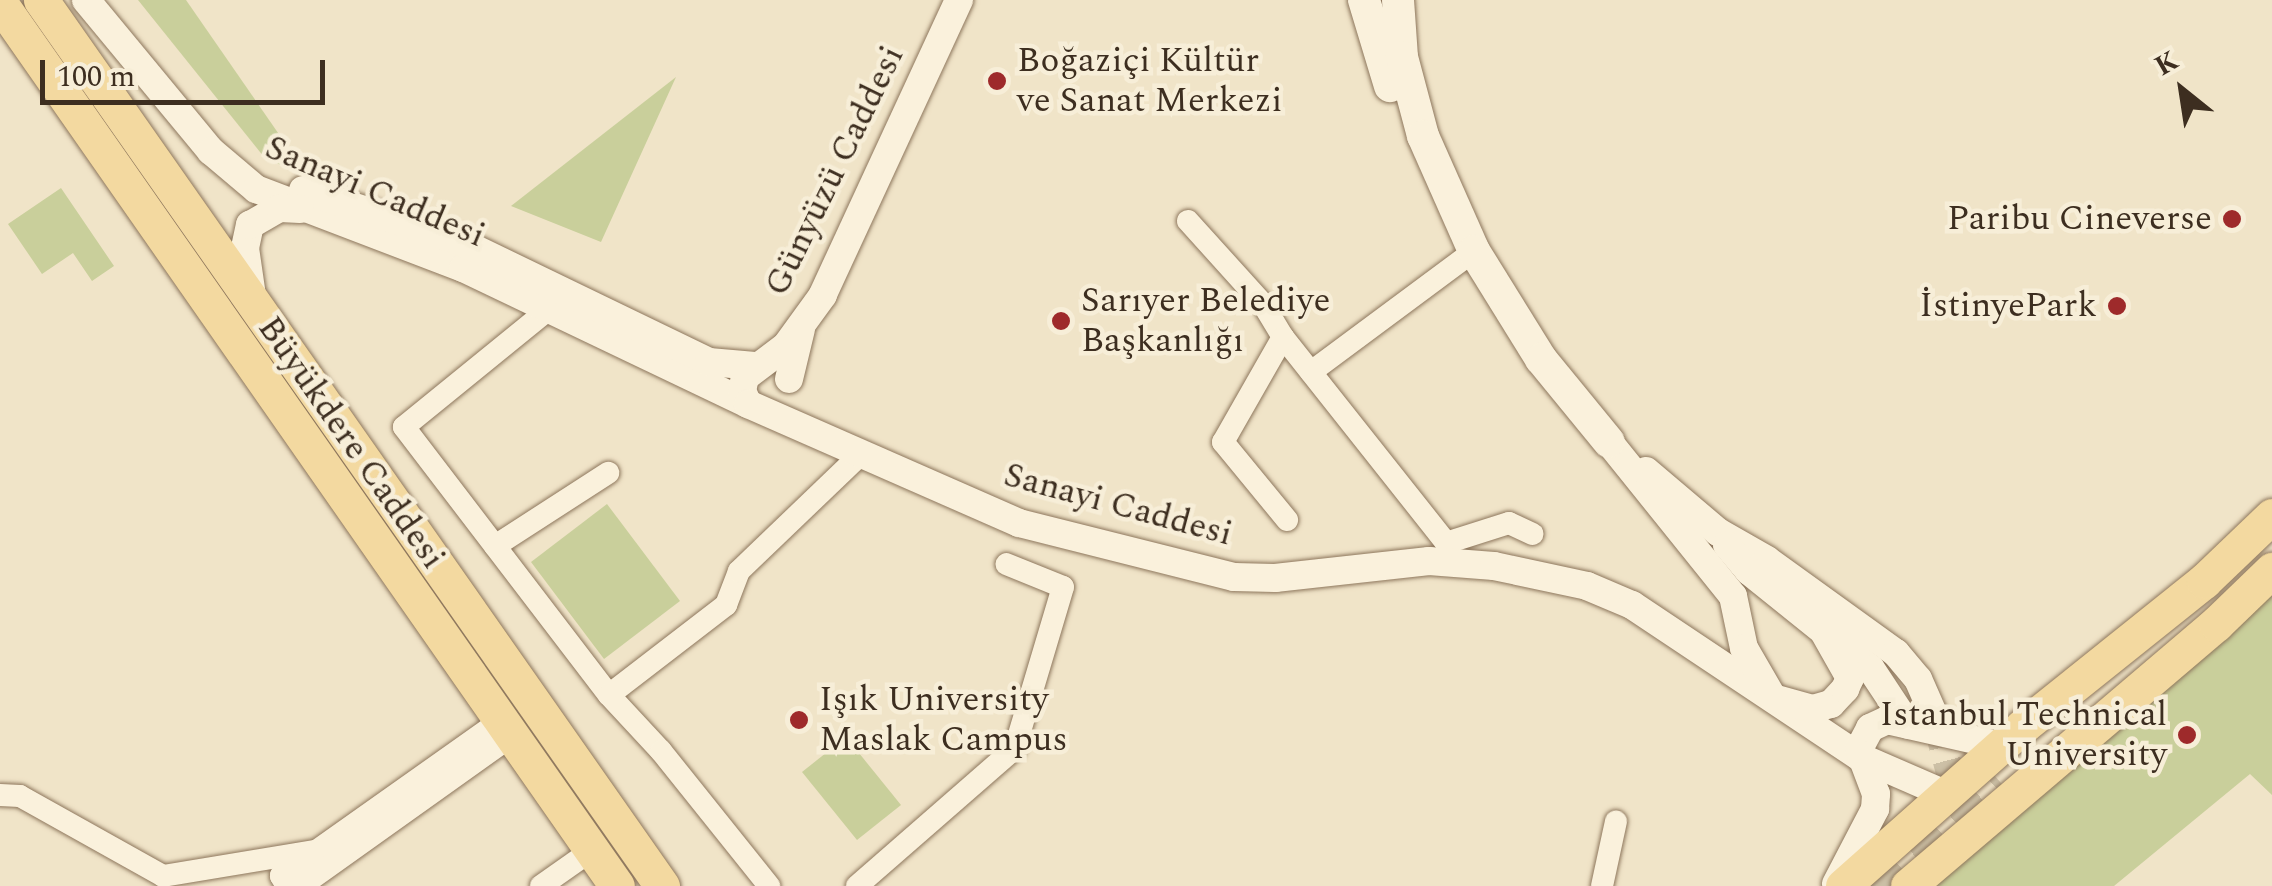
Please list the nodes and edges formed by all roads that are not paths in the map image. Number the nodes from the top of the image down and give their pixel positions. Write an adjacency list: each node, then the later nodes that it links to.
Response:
1 (41, 0): 11 (main road, Büyükdere Caddesi)
2 (86, 0): 8 (street, Sanayi Caddesi)
3 (109, 0): 15 (street, Sanayi Caddesi)
4 (948, 0): 13 (street, Günyüzü Caddesi)
5 (959, 0): 13 (street, Günyüzü Caddesi)
6 (1375, 1): 10 (main road); 10 (main road)
7 (0, 4): 35 (main road, Büyükdere Caddesi)
8 (307, 209): 11 (street); 12 (street, Sanayi Caddesi)
9 (1188, 221): 14 (street)
10 (1474, 251): 16 (street); 19 (main road)
11 (253, 302): 47 (main road, Büyükdere Caddesi)
12 (549, 309): 18 (street, Sanayi Caddesi); 26 (street)
13 (802, 326): 15 (street); 17 (street)
14 (1283, 338): 16 (street); 23 (street)
15 (759, 365): 17 (street); 18 (street)
16 (1311, 372): 25 (street)
17 (788, 379): 18 (street)
18 (760, 408): 20 (street, Sanayi Caddesi)
19 (1609, 442): 24 (street); 32 (street)
20 (862, 453): 31 (street); 32 (street, Sanayi Caddesi)
21 (608, 473): 26 (street)
22 (2272, 516): 37 (main road)
23 (1286, 520)
24 (1718, 532): 30 (street); 33 (street)
25 (1533, 534)
26 (495, 546): 31 (street)
27 (2272, 550): 37 (main road)
28 (1006, 564): 49 (street)
29 (2272, 570): 37 (main road)
30 (1825, 634): 32 (street); 34 (street)
31 (609, 695): 48 (street)
32 (1773, 698): 36 (street, Sanayi Caddesi)
33 (1936, 720)
34 (1908, 726): 36 (street); 37 (street)
35 (506, 728): 42 (main road, Büyükdere Caddesi); 43 (street); 44 (street)
36 (1860, 757): 38 (street, Sanayi Caddesi); 51 (street)
37 (2002, 774): 38 (main road); 38 (main road); 54 (main road)
38 (1945, 794): 41 (main road)
39 (0, 795): 43 (street)
40 (1616, 820): 50 (street)
41 (1894, 840): 52 (main road); 53 (main road)
42 (592, 850): 45 (street); 46 (main road, Büyükdere Caddesi)
43 (314, 851): 44 (street)
44 (285, 886)
45 (541, 886)
46 (617, 886)
47 (662, 886)
48 (770, 886)
49 (857, 886)
50 (1602, 886)
51 (1834, 886)
52 (1842, 886)
53 (1858, 886)
54 (1908, 886)

